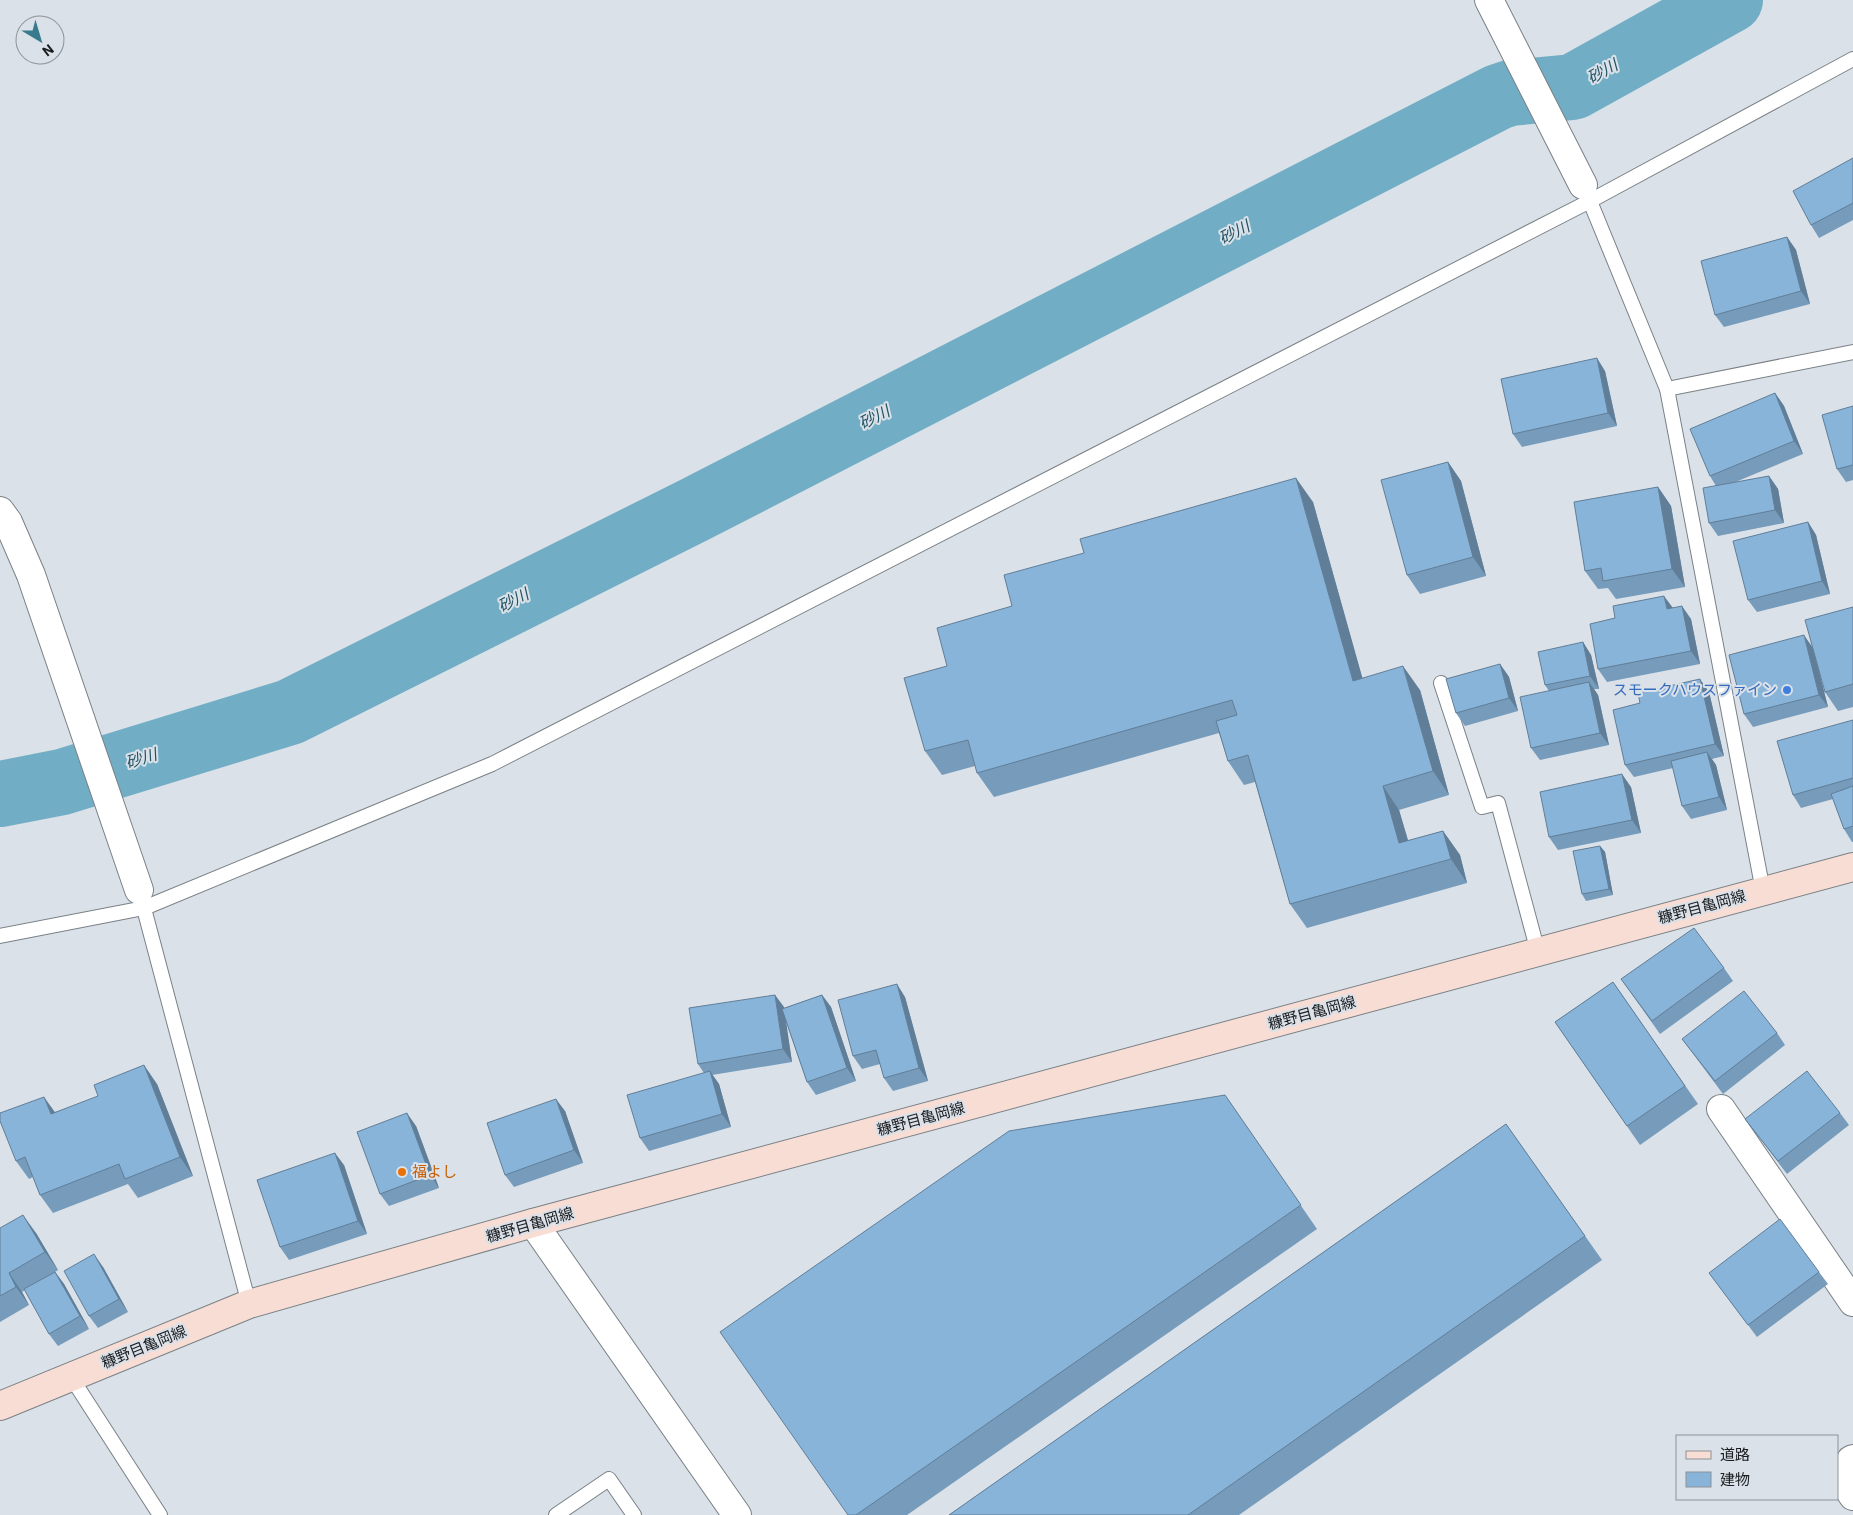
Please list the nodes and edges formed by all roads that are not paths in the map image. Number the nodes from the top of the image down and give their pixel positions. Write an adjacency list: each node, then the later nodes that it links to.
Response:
1 (1489, 0): 3 (street)
2 (1853, 59): 3 (lane)
3 (1586, 193): 5 (lane); 10 (lane)
4 (1853, 352): 5 (lane)
5 (1667, 389): 9 (lane)
6 (0, 511): 10 (street)
7 (1441, 682): 12 (lane)
8 (1853, 867): 9 (main road, 糠野目亀岡線)
9 (1762, 891): 12 (main road, 糠野目亀岡線)
10 (142, 899): 11 (lane); 16 (lane)
11 (0, 936)
12 (1538, 952): 14 (main road, 糠野目亀岡線)
13 (1721, 1109): 15 (street)
14 (533, 1223): 16 (main road, 糠野目亀岡線); 24 (street)
15 (1853, 1302)
16 (249, 1304): 17 (main road, 糠野目亀岡線)
17 (71, 1378): 18 (main road, 糠野目亀岡線); 21 (lane)
18 (0, 1406)
19 (1853, 1459): 20 (street)
20 (1853, 1496)
21 (160, 1515)
22 (556, 1515): 23 (lane)
23 (634, 1515)
24 (737, 1515)

